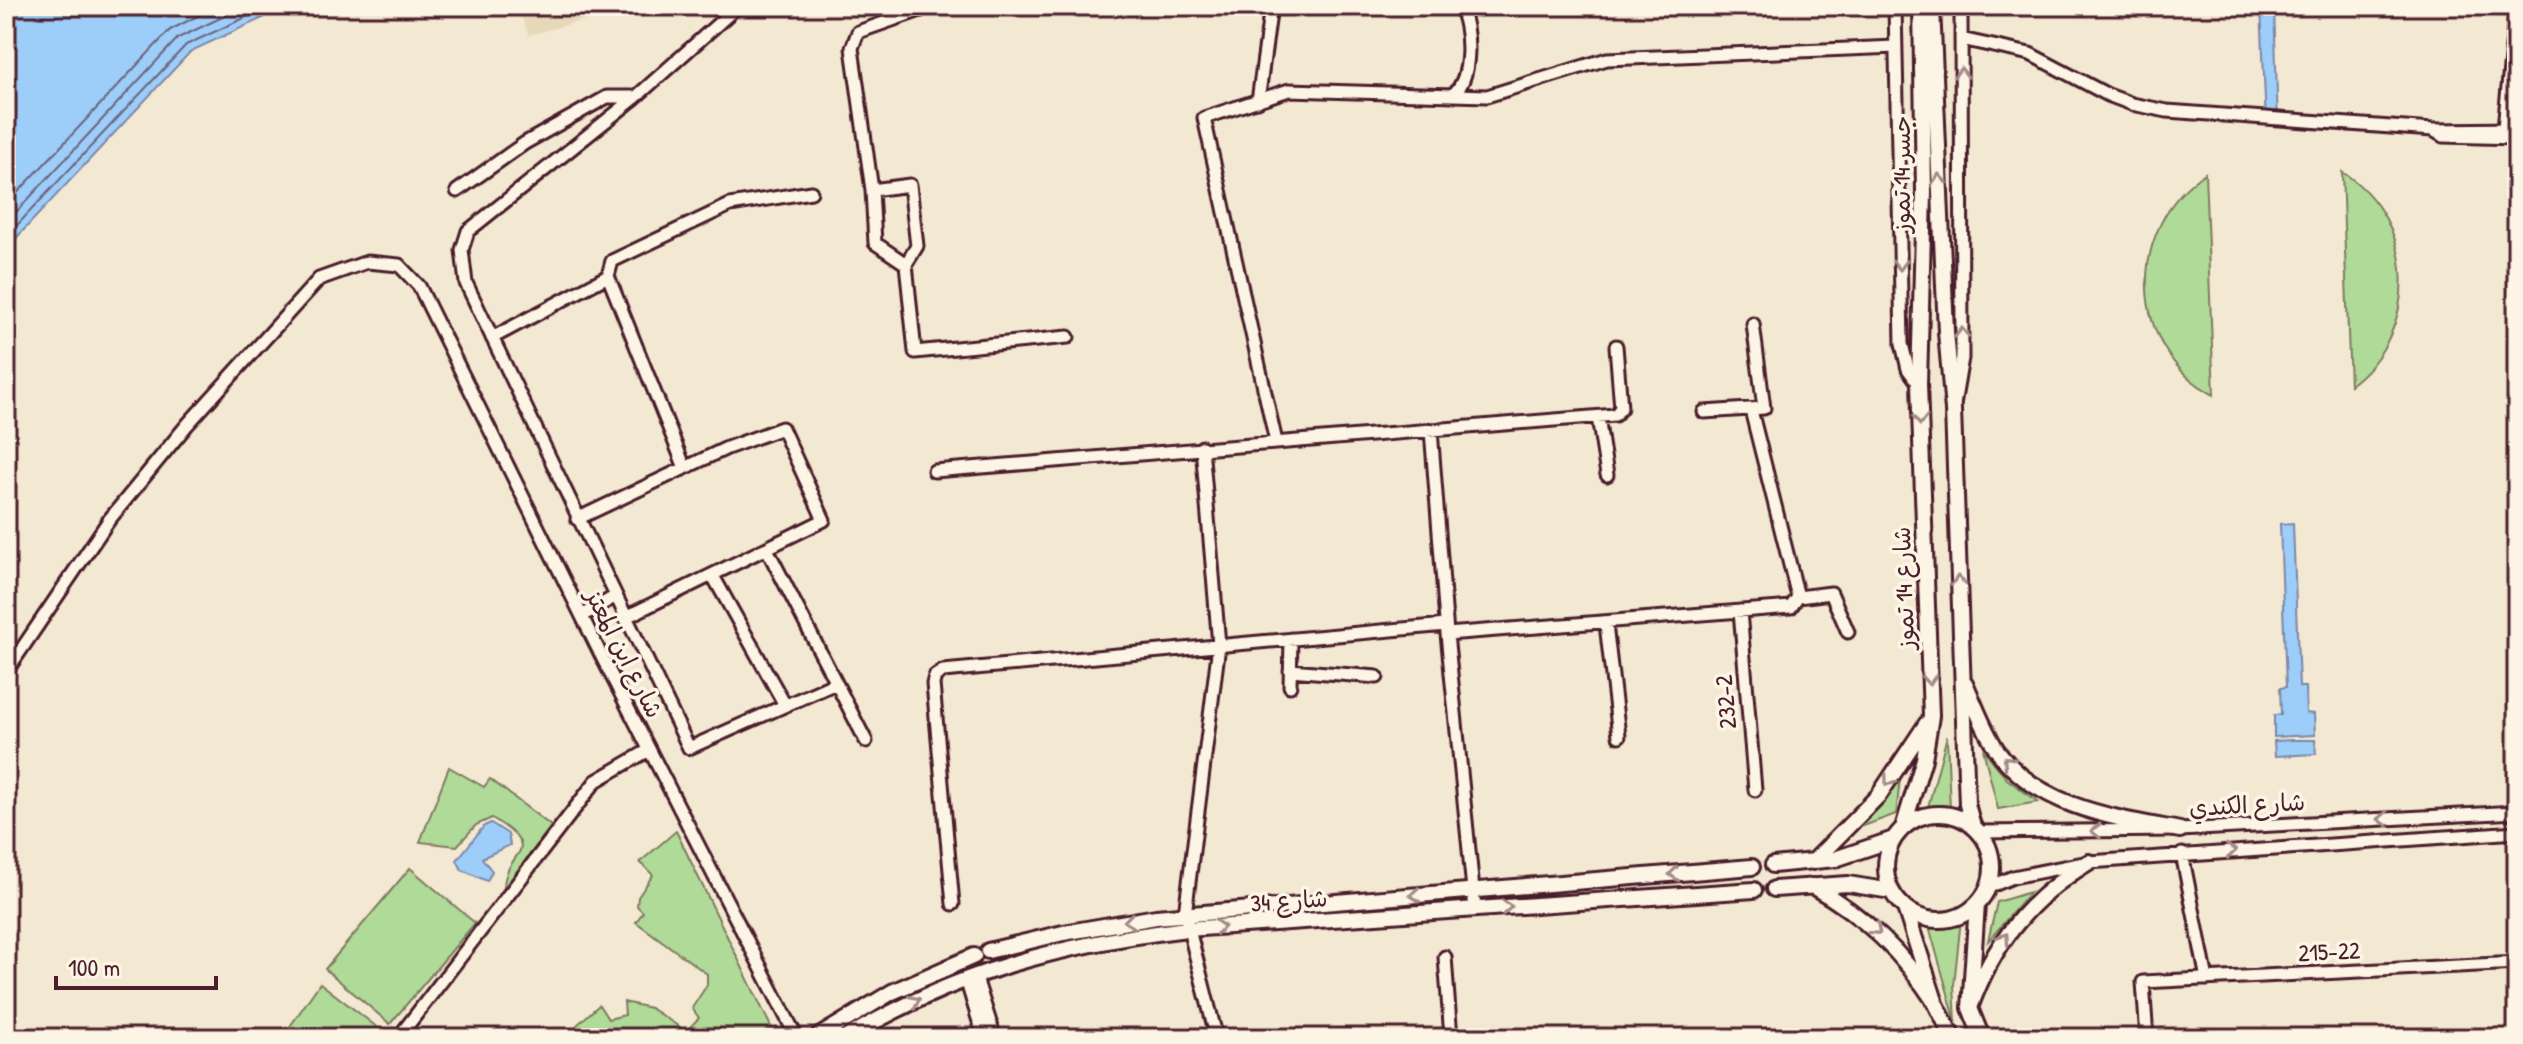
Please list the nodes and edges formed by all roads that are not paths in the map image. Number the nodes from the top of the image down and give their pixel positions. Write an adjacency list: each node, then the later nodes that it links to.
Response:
1 (738, 6): 15 (street)
2 (932, 6): 20 (street)
3 (1271, 6): 16 (street)
4 (1459, 6): 14 (street)
5 (1495, 6): 11 (street)
6 (1895, 6): 13 (street)
7 (1921, 6): 28 (main road, جسر 14 تموز)
8 (1932, 6): 32 (main road, جسر 14 تموز, one-way to 8)
9 (1961, 6): 12 (street)
10 (2516, 6): 18 (street)
11 (1506, 7)
12 (1961, 39): 18 (street); 32 (street, one-way to 12)
13 (1896, 47): 14 (street); 30 (street, one-way to 30)
14 (1452, 95): 16 (street)
15 (636, 97): 21 (street); 27 (street)
16 (1258, 101): 36 (street)
17 (2517, 129): 18 (street)
18 (2503, 134): 19 (street)
19 (2517, 138)
20 (872, 190): 23 (street); 23 (street)
21 (457, 191)
22 (811, 192): 24 (street)
23 (906, 264): 26 (street)
24 (608, 276): 27 (street); 38 (street)
25 (1753, 324): 31 (street)
26 (1068, 337)
27 (492, 338): 41 (street)
28 (1921, 342): 30 (main road, شارع 14 تموز)
29 (1616, 346): 34 (street)
30 (1919, 384): 61 (main road, شارع 14 تموز, one-way to 61)
31 (1751, 410): 33 (street); 45 (street)
32 (1953, 410): 56 (main road, one-way to 32)
33 (1704, 412)
34 (1598, 417): 35 (street); 40 (street)
35 (1431, 430): 36 (street); 50 (street)
36 (1276, 442): 37 (street)
37 (1202, 447): 39 (street); 53 (street)
38 (685, 468): 41 (street); 42 (street)
39 (934, 471)
40 (1607, 475)
41 (577, 519): 44 (street)
42 (767, 549): 43 (street); 58 (street)
43 (713, 576): 48 (street); 60 (street)
44 (614, 597): 47 (street); 48 (street)
45 (1798, 597): 46 (street); 51 (street)
46 (1740, 611): 49 (street); 65 (street, 232-2)
47 (582, 616): 55 (street, شارع ابن المعتز); 64 (street, شارع ابن المعتز)
48 (624, 618): 60 (street)
49 (1606, 624): 50 (street); 62 (street)
50 (1446, 630): 52 (street); 81 (street)
51 (1848, 632)
52 (1291, 639): 53 (street); 54 (street)
53 (1219, 645): 84 (street); 88 (street)
54 (1290, 670): 57 (street); 59 (street)
55 (6, 672)
56 (1962, 675): 68 (main road); 69 (main road, one-way to 56)
57 (1377, 677)
58 (836, 683): 60 (street); 63 (street)
59 (1290, 686)
60 (785, 705)
61 (1931, 716): 71 (main road, شارع 14 تموز); 74 (main road, one-way to 74)
62 (1619, 736)
63 (866, 741)
64 (649, 750): 96 (street); 97 (street, شارع ابن المعتز)
65 (1755, 790)
66 (2517, 812): 67 (street, شارع الكندي)
67 (2421, 817): 69 (street, شارع الكندي, one-way to 69); 72 (street)
68 (1976, 829): 69 (street, شارع الكندي, one-way to 68); 71 (main road); 79 (main road)
69 (2180, 830)
70 (2517, 832): 72 (street, شارع الكندي)
71 (1898, 834): 74 (main road); 83 (main road)
72 (2423, 839): 73 (street, شارع الكندي, one-way to 72)
73 (2182, 854): 75 (street, شارع الكندي); 92 (street)
74 (1813, 862): 76 (main road)
75 (2089, 862): 79 (street, شارع الكندي); 94 (main road, one-way to 75)
76 (1773, 865)
77 (1752, 867): 81 (main road, شارع 34, one-way to 81)
78 (1812, 886): 80 (main road); 83 (main road); 93 (main road, one-way to 93)
79 (1989, 887): 85 (main road)
80 (1774, 889)
81 (1473, 890): 87 (street); 88 (main road, شارع 34, one-way to 88)
82 (1754, 890): 87 (main road, شارع 34, one-way to 82)
83 (1891, 891): 86 (main road)
84 (953, 904)
85 (1977, 904): 86 (main road); 94 (main road)
86 (1905, 908): 93 (main road)
87 (1475, 909): 88 (main road, شارع 34, one-way to 87)
88 (1186, 922): 91 (main road, شارع 34); 95 (street); 98 (main road, شارع 34, one-way to 98)
89 (1445, 957): 102 (street)
90 (2517, 963): 92 (street, 215-22)
91 (970, 977): 99 (main road, شارع 34, one-way to 91); 100 (street); 101 (street)
92 (2207, 979): 105 (street, 215-22)
93 (1936, 1004): 103 (main road)
94 (1970, 1008): 104 (main road)
95 (1215, 1031)
96 (398, 1038)
97 (797, 1038)
98 (816, 1038)
99 (846, 1038)
100 (984, 1038)
101 (995, 1038)
102 (1451, 1038)
103 (1953, 1038)
104 (1982, 1038)
105 (2147, 1038)

